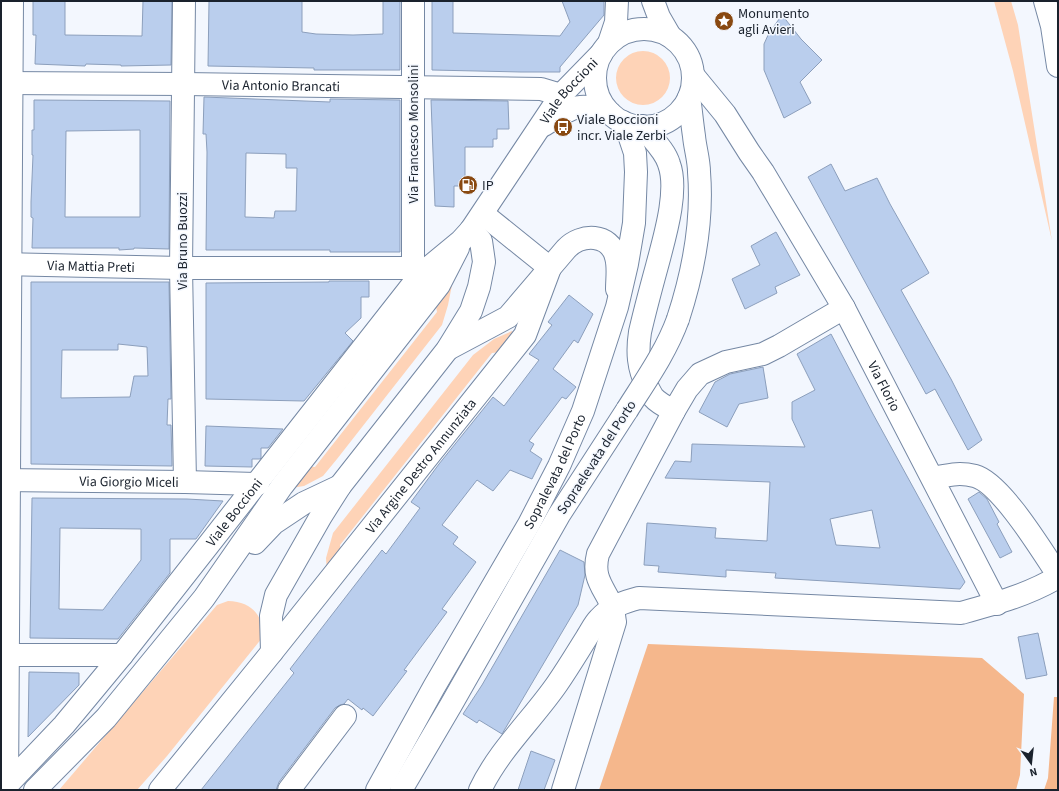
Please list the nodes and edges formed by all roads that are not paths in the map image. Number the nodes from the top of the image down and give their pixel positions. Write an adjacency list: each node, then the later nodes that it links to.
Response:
1 (12, 1): 11 (street)
2 (184, 1): 12 (street, Via Bruno Buozzi)
3 (413, 1): 13 (street, Via Francesco Monsolini)
4 (617, 1): 8 (street)
5 (653, 1): 7 (street)
6 (1045, 1): 9 (street)
7 (670, 36): 8 (street); 10 (street)
8 (605, 48): 14 (street, Viale Boccioni); 16 (street)
9 (1058, 66)
10 (693, 75): 15 (street); 24 (street, Via Florio)
11 (6, 83): 12 (street, Via Antonio Brancati); 19 (street)
12 (184, 84): 13 (street, Via Antonio Brancati); 20 (street, Via Bruno Buozzi)
13 (412, 87): 14 (street, Via Antonio Brancati); 22 (street, Via Francesco Monsolini)
14 (561, 95): 17 (street, Viale Boccioni)
15 (689, 96): 16 (street); 45 (street, Sopraelevata del Porto, bridge)
16 (625, 120): 17 (street, Viale Boccioni); 23 (street, Sopralevata del Porto); 26 (street)
17 (538, 128): 18 (street, Viale Boccioni)
18 (471, 228): 21 (street); 22 (street, Viale Boccioni); 25 (street, Via Argine Destro Annunziata); 33 (street, Viale Boccioni)
19 (6, 264): 20 (street, Via Mattia Preti); 28 (street)
20 (181, 268): 22 (street, Via Mattia Preti); 29 (street, Via Bruno Buozzi)
21 (550, 268): 23 (street, Via Argine Destro Annunziata); 25 (street, Via Argine Destro Annunziata); 36 (street, Via Argine Destro Annunziata)
22 (417, 271): 30 (street, Viale Boccioni)
23 (616, 307): 44 (street, Sopralevata del Porto)
24 (844, 308): 26 (street); 27 (street, Via Florio)
25 (447, 350): 31 (street, Via Argine Destro Annunziata)
26 (674, 411): 35 (street)
27 (933, 478): 32 (street); 34 (street, Via Florio)
28 (5, 480): 29 (street, Via Giorgio Miceli); 37 (street)
29 (185, 482): 30 (street, Via Giorgio Miceli)
30 (258, 484): 38 (street, Viale Boccioni)
31 (340, 486): 33 (street); 36 (street, Via Argine Destro Annunziata)
32 (1058, 576): 34 (street)
33 (204, 598): 41 (street, Viale Boccioni)
34 (997, 604): 35 (street)
35 (612, 608): 46 (street); 47 (street)
36 (272, 652): 42 (street, Via Argine Destro Annunziata)
37 (4, 655): 38 (street); 40 (street)
38 (122, 655): 40 (street, Viale Boccioni)
39 (345, 716): 43 (street)
40 (7, 788)
41 (35, 790)
42 (160, 790)
43 (288, 790)
44 (377, 790)
45 (400, 790)
46 (480, 790)
47 (563, 790)

